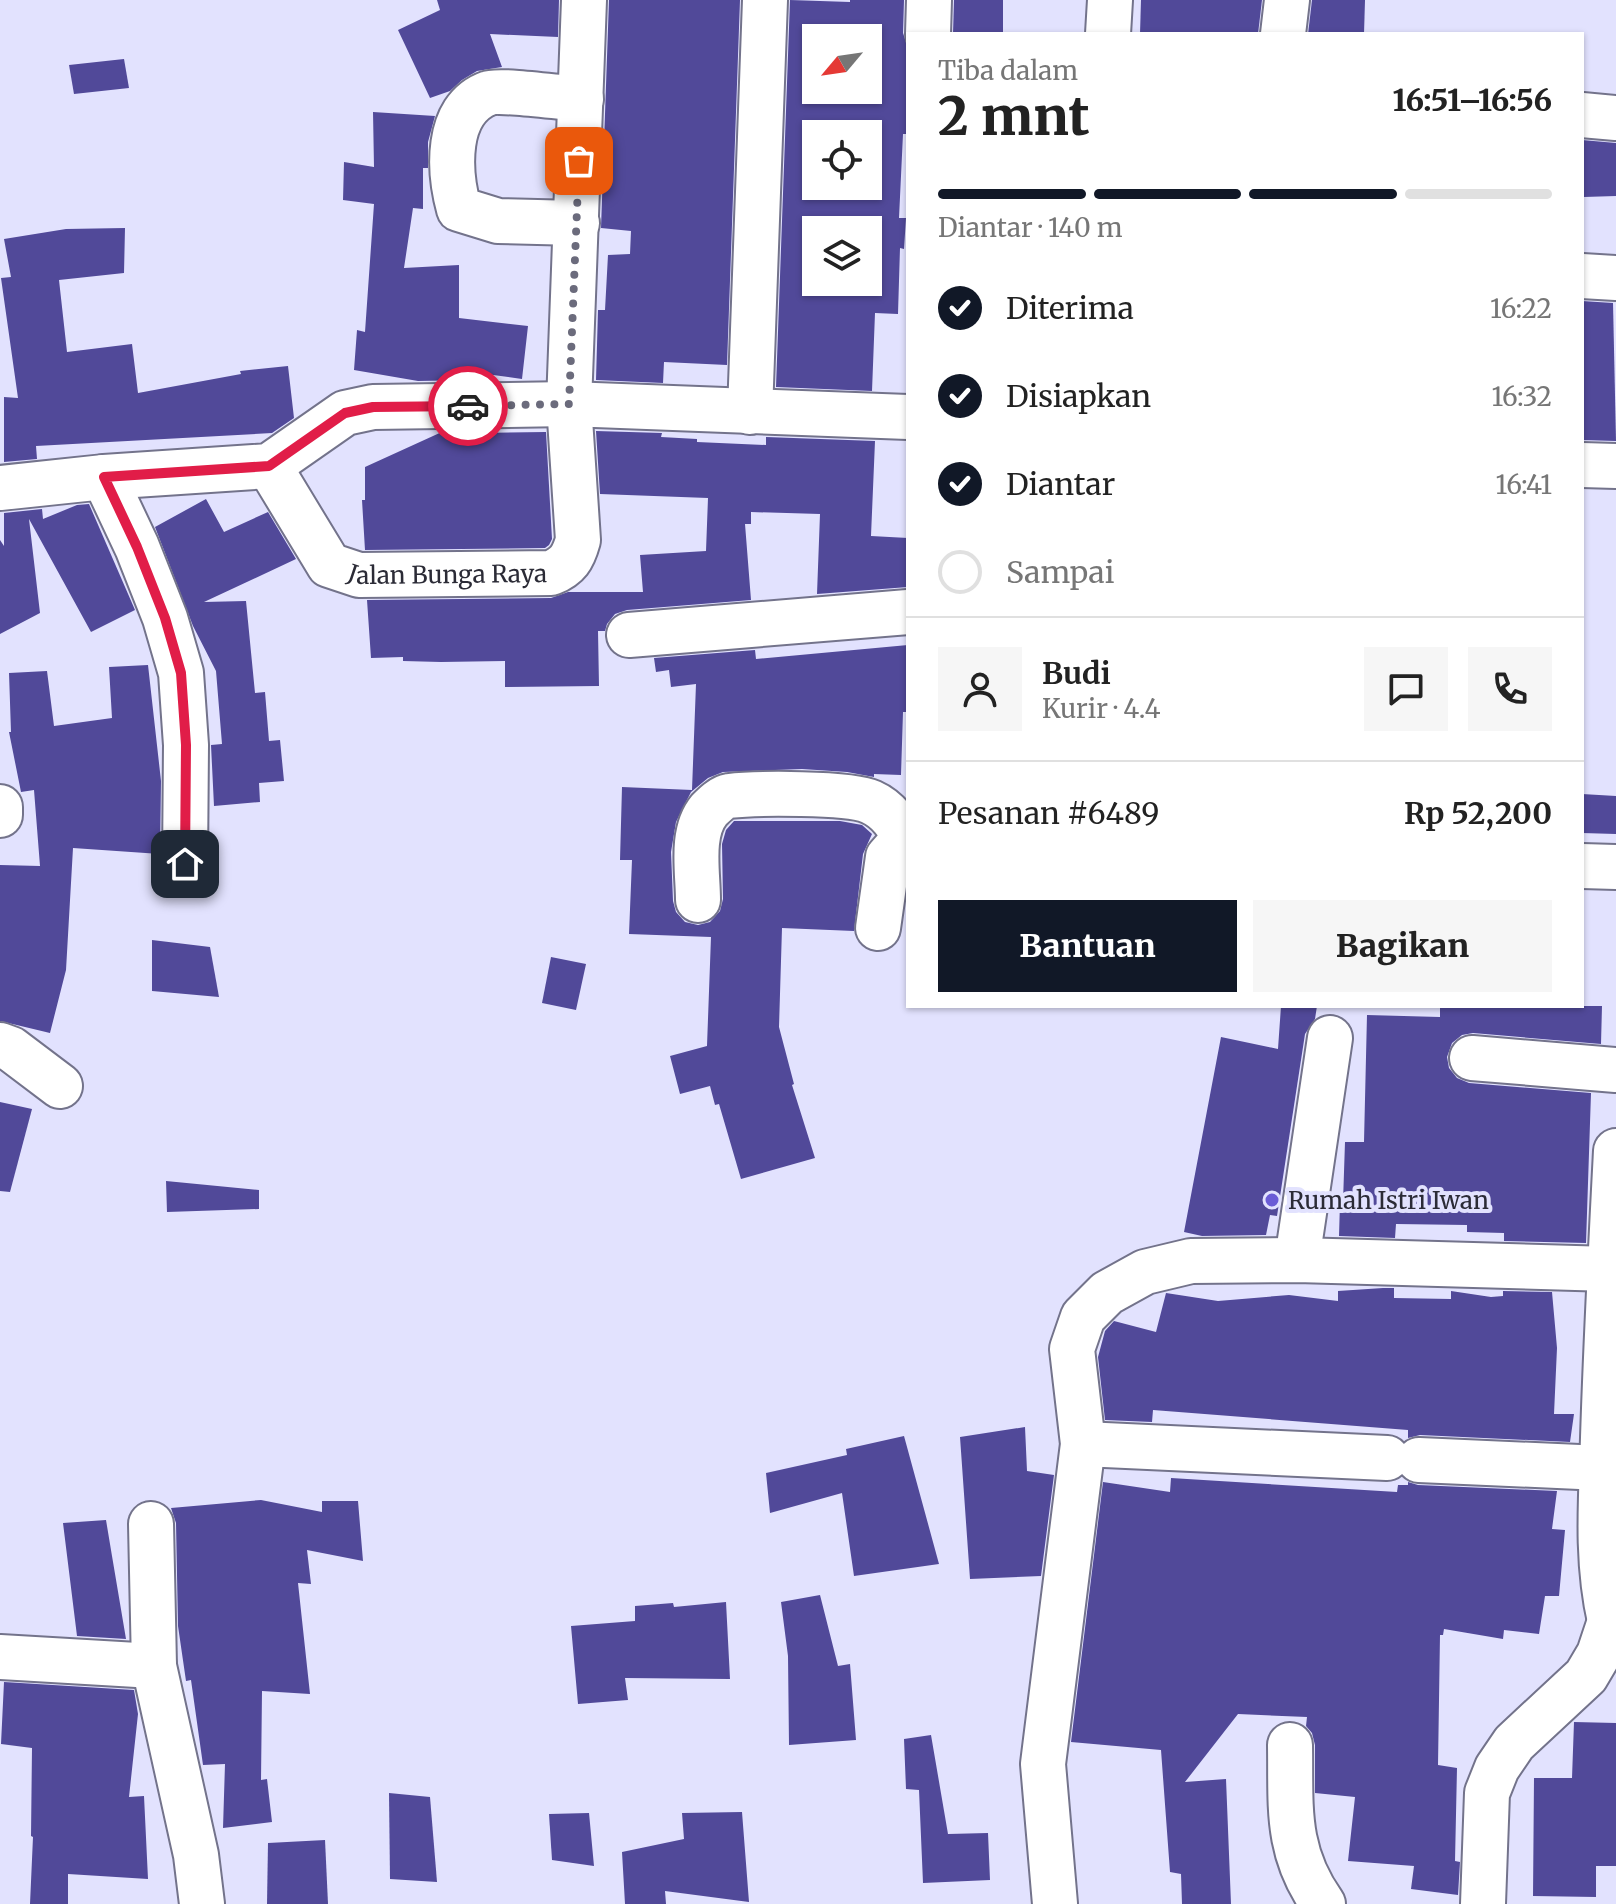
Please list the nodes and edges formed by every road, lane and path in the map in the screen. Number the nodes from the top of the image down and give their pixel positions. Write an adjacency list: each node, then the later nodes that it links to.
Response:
1 (584, 0): 9 (street)
2 (765, 0): 16 (street)
3 (929, 0): 6 (street)
4 (1110, 0): 7 (street)
5 (1287, 0): 8 (street)
6 (928, 32)
7 (1108, 32)
8 (1283, 32)
9 (581, 99): 12 (street); 12 (street)
10 (1584, 115): 11 (street)
11 (1616, 118)
12 (577, 223): 15 (street, Jalan Bunga Raya)
13 (1584, 276): 14 (street)
14 (1616, 278)
15 (569, 404): 16 (street); 19 (street); 19 (street, Jalan Bunga Raya)
16 (750, 412): 17 (street)
17 (906, 417)
18 (1584, 465): 20 (street)
19 (269, 466): 21 (street)
20 (1616, 466)
21 (104, 477): 22 (street); 29 (street)
22 (0, 488)
23 (906, 612): 24 (street)
24 (629, 635)
25 (0, 807): 26 (street)
26 (0, 815)
27 (906, 840): 32 (street)
28 (906, 844): 33 (street)
29 (185, 864)
30 (1584, 866): 31 (street)
31 (1616, 867)
32 (698, 900)
33 (878, 928)
34 (1330, 1038): 40 (street)
35 (0, 1045): 38 (street)
36 (1472, 1058): 37 (street)
37 (1616, 1070)
38 (60, 1086)
39 (1616, 1151): 41 (street)
40 (1297, 1260): 41 (street); 42 (street)
41 (1610, 1269): 43 (street)
42 (1083, 1444): 43 (street); 50 (street)
43 (1602, 1468): 45 (street)
44 (151, 1524): 47 (street)
45 (1613, 1616): 52 (street)
46 (0, 1657): 47 (street)
47 (154, 1666): 49 (street)
48 (1290, 1745): 51 (street)
49 (202, 1904)
50 (1055, 1904)
51 (1323, 1904)
52 (1483, 1904)

